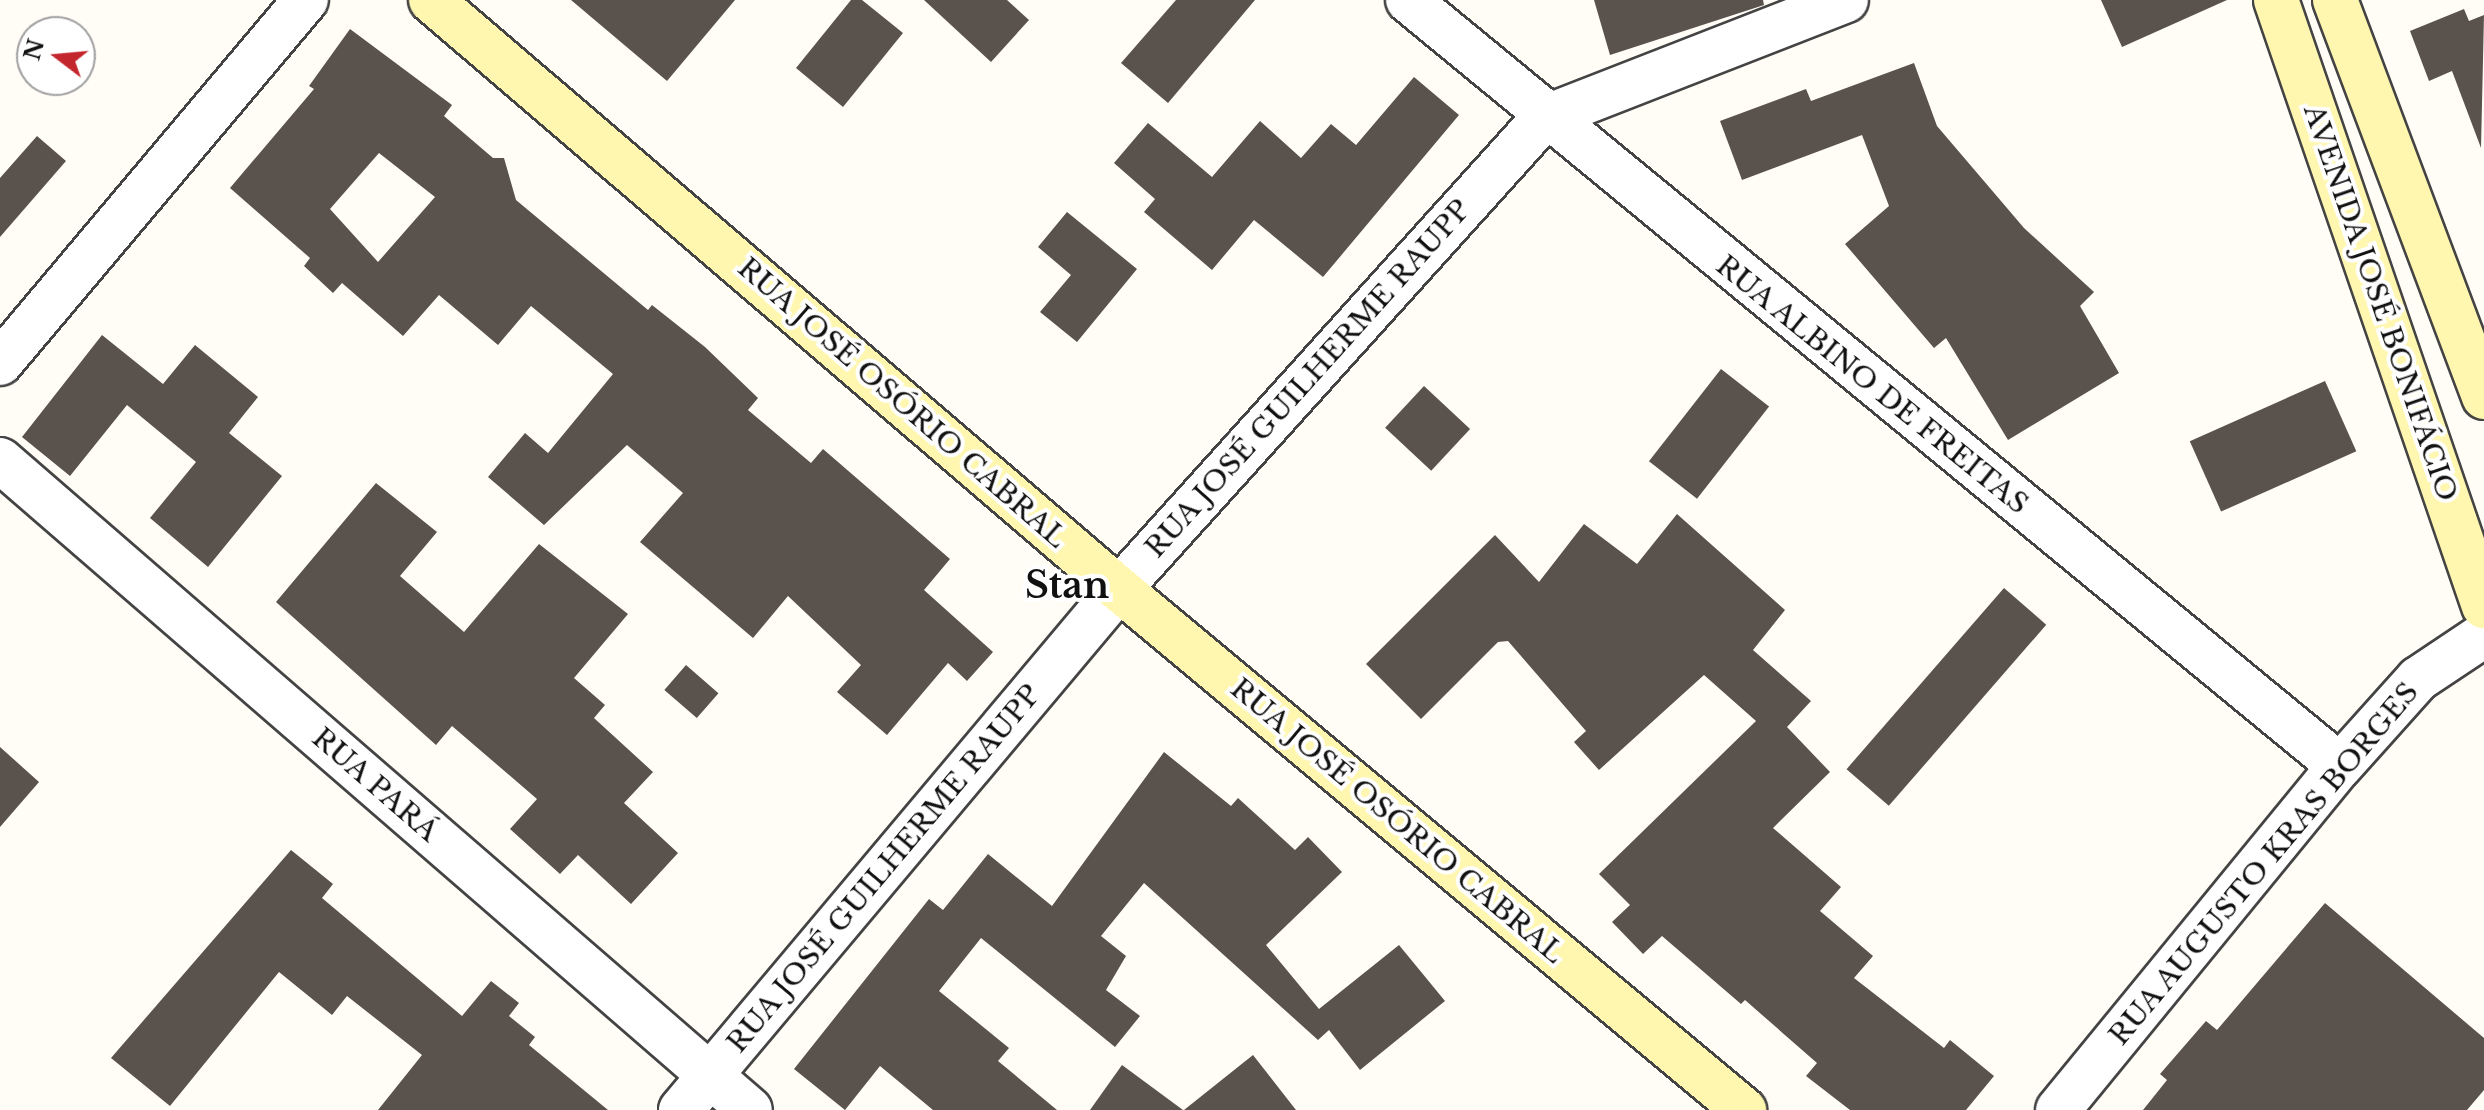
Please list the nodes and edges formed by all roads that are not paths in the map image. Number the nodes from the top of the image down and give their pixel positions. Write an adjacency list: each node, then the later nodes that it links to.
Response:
1 (306, 0): 8 (street)
2 (431, 0): 11 (street, RUA JOSÉ OSÓRIO CABRAL)
3 (1408, 0): 7 (street, RUA ALBINO DE FREITAS)
4 (1846, 0): 7 (street, RUA JOSÉ GUILHERME RAUPP)
5 (2276, 0): 12 (street, AVENIDA JOSÉ BONIFÁCIO)
6 (2335, 0): 9 (street)
7 (1544, 118): 11 (street, RUA JOSÉ GUILHERME RAUPP); 14 (street, RUA ALBINO DE FREITAS)
8 (0, 363)
9 (2484, 397)
10 (0, 460): 15 (street, RUA PARÁ)
11 (1119, 589): 15 (street, RUA JOSÉ GUILHERME RAUPP); 18 (street, RUA JOSÉ OSÓRIO CABRAL)
12 (2484, 606)
13 (2484, 635): 14 (street, RUA AUGUSTO KRAS BORGES)
14 (2340, 766): 19 (street, RUA AUGUSTO KRAS BORGES)
15 (711, 1076): 16 (street, RUA JOSÉ GUILHERME RAUPP); 17 (street, RUA PARÁ)
16 (681, 1110)
17 (750, 1110)
18 (1744, 1110)
19 (2058, 1110)

